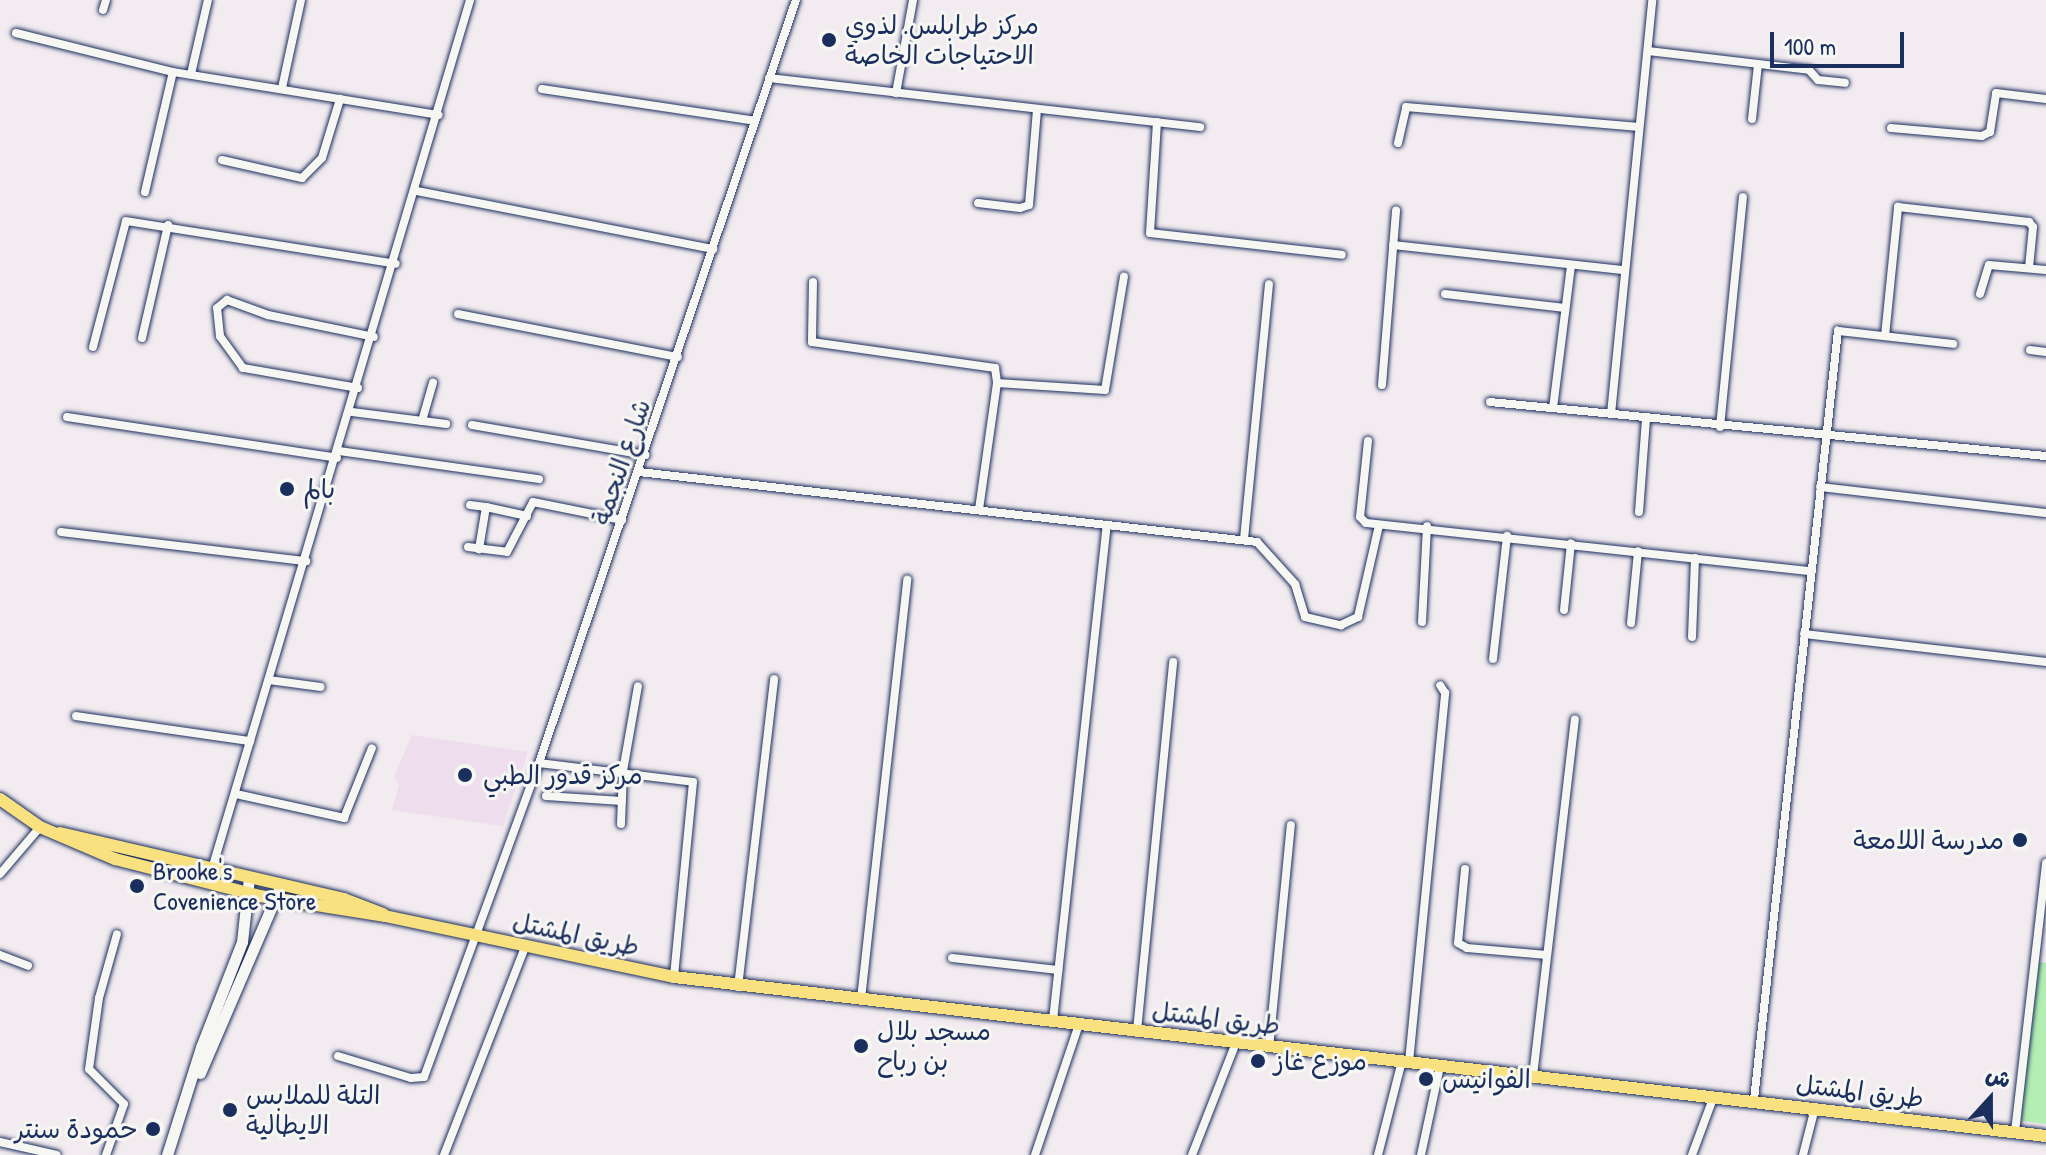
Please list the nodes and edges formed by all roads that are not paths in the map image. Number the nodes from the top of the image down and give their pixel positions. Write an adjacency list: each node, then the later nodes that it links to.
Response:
1 (106, 0): 8 (street)
2 (208, 0): 13 (street)
3 (301, 0): 16 (street)
4 (470, 0): 22 (street)
5 (796, 0): 14 (street, شارع النجمة)
6 (913, 0): 18 (street)
7 (1652, 0): 10 (street)
8 (103, 10)
9 (16, 33): 12 (street)
10 (1648, 51): 11 (street); 27 (street)
11 (1758, 65): 15 (street); 23 (street)
12 (173, 72): 13 (street); 32 (street)
13 (191, 74): 16 (street)
14 (769, 78): 18 (street); 24 (street, شارع النجمة)
15 (1845, 83)
16 (282, 88): 19 (street)
17 (542, 89): 24 (street)
18 (896, 93): 21 (street)
19 (340, 99): 22 (street); 30 (street)
20 (2046, 99): 28 (street)
21 (1037, 109): 25 (street); 34 (street)
22 (439, 115): 31 (street)
23 (1752, 119)
24 (755, 121): 38 (street, شارع النجمة)
25 (1157, 122): 26 (street); 39 (street)
26 (1200, 127)
27 (1639, 127): 29 (street); 43 (street)
28 (1891, 128)
29 (1398, 143)
30 (222, 160)
31 (417, 191): 38 (street); 40 (street)
32 (145, 192)
33 (1743, 197): 73 (street)
34 (978, 203)
35 (1396, 211): 37 (street)
36 (168, 225): 40 (street); 54 (street); 56 (street)
37 (1393, 245): 41 (street); 62 (street)
38 (713, 249): 59 (street, شارع النجمة)
39 (1342, 255)
40 (396, 264): 53 (street)
41 (1571, 265): 43 (street); 50 (street)
42 (2029, 268): 44 (street); 49 (street); 52 (street)
43 (1625, 270): 67 (street)
44 (2046, 270)
45 (1124, 277): 61 (street)
46 (813, 282): 61 (street)
47 (1269, 284): 94 (street)
48 (1445, 294): 50 (street)
49 (1980, 294)
50 (1565, 308): 65 (street)
51 (458, 314): 59 (street)
52 (1885, 336): 55 (street); 74 (street)
53 (374, 337): 63 (street); 63 (street)
54 (142, 338)
55 (1953, 344)
56 (93, 347)
57 (2030, 350): 58 (street)
58 (2046, 352)
59 (678, 357): 77 (street, شارع النجمة)
60 (433, 383): 70 (street)
61 (997, 383): 84 (street)
62 (1382, 385)
63 (358, 388): 66 (street)
64 (1490, 402): 65 (street)
65 (1553, 408): 67 (street)
66 (352, 412): 70 (street); 76 (street)
67 (1611, 414): 69 (street)
68 (67, 417): 76 (street)
69 (1646, 418): 73 (street); 85 (street)
70 (422, 421): 71 (street)
71 (446, 424)
72 (472, 425): 77 (street)
73 (1720, 427): 74 (street)
74 (1823, 435): 78 (street); 81 (street)
75 (1368, 441): 90 (street)
76 (338, 455): 80 (street); 100 (street)
77 (645, 455): 79 (street, شارع النجمة)
78 (2046, 456)
79 (639, 472): 84 (street); 88 (street, شارع النجمة)
80 (539, 479)
81 (1820, 487): 86 (street); 101 (street)
82 (470, 505): 83 (street)
83 (486, 507): 87 (street); 97 (street)
84 (979, 510): 89 (street)
85 (1639, 512)
86 (2046, 513)
87 (527, 516): 88 (street); 97 (street)
88 (622, 520): 120 (street, شارع النجمة)
89 (1107, 525): 94 (street); 146 (street)
90 (1379, 525): 91 (street); 94 (street)
91 (1427, 526): 93 (street); 104 (street)
92 (61, 532): 100 (street)
93 (1507, 536): 95 (street); 108 (street)
94 (1244, 539)
95 (1571, 543): 98 (street); 103 (street)
96 (468, 547): 97 (street)
97 (479, 549)
98 (1638, 551): 99 (street); 105 (street)
99 (1695, 558): 101 (street); 107 (street)
100 (306, 561): 112 (street)
101 (1811, 571): 106 (street)
102 (907, 580): 149 (street)
103 (1564, 610)
104 (1422, 622)
105 (1631, 623)
106 (1804, 634): 110 (street); 160 (street)
107 (1692, 637)
108 (1493, 659)
109 (1173, 662): 152 (street)
110 (2046, 662)
111 (774, 679): 148 (street)
112 (269, 680): 115 (street); 118 (street)
113 (1440, 685): 156 (street)
114 (638, 686): 121 (street)
115 (321, 687)
116 (76, 716): 118 (street)
117 (1575, 719): 143 (street)
118 (250, 741): 122 (street)
119 (372, 748): 122 (street)
120 (539, 763): 121 (street); 140 (street, شارع النجمة)
121 (623, 771): 125 (street); 147 (street)
122 (236, 794): 131 (street)
123 (546, 796): 125 (street)
124 (0, 799): 128 (main road, طريق المشتل)
125 (622, 801): 126 (street)
126 (621, 824)
127 (1291, 825): 154 (street)
128 (40, 827): 129 (main road, طريق المشتل); 133 (street)
129 (53, 833): 131 (main road, طريق المشتل); 136 (main road, طريق المشتل)
130 (2046, 863): 163 (street)
131 (212, 869): 134 (main road, طريق المشتل)
132 (1465, 869): 143 (street)
133 (0, 874)
134 (249, 878): 135 (main road, طريق المشتل); 136 (main road)
135 (281, 885): 137 (main road); 138 (main road, طريق المشتل)
136 (248, 892): 137 (main road, طريق المشتل); 161 (main road)
137 (276, 899): 138 (main road, طريق المشتل); 161 (main road)
138 (385, 916): 140 (main road, طريق المشتل)
139 (117, 934): 167 (street)
140 (476, 935): 141 (main road, طريق المشتل); 155 (street, شارع النجمة)
141 (525, 947): 147 (main road, طريق المشتل); 169 (street)
142 (0, 955): 145 (street)
143 (1547, 955): 158 (street)
144 (952, 958): 146 (street)
145 (28, 966)
146 (1058, 970): 150 (street)
147 (674, 977): 148 (main road, طريق المشتل)
148 (738, 987): 149 (main road, طريق المشتل)
149 (861, 999): 150 (main road, طريق المشتل)
150 (1053, 1020): 151 (main road, طريق المشتل)
151 (1079, 1024): 152 (main road, طريق المشتل); 170 (street)
152 (1137, 1031): 153 (main road, طريق المشتل)
153 (1236, 1043): 154 (main road, طريق المشتل); 171 (street)
154 (1269, 1048): 156 (main road, طريق المشتل)
155 (338, 1056)
156 (1406, 1062): 157 (main road, طريق المشتل); 172 (street)
157 (1440, 1066): 158 (main road, طريق المشتل); 173 (street)
158 (1533, 1076): 159 (main road, طريق المشتل)
159 (1714, 1096): 160 (main road, طريق المشتل); 174 (street)
160 (1754, 1100): 162 (main road, طريق المشتل)
161 (186, 1103): 168 (main road)
162 (1815, 1108): 163 (main road, طريق المشتل); 175 (street)
163 (2015, 1132): 164 (main road, طريق المشتل)
164 (2046, 1136)
165 (0, 1142): 166 (street)
166 (57, 1155)
167 (106, 1155)
168 (167, 1155)
169 (444, 1155)
170 (1035, 1155)
171 (1192, 1155)
172 (1378, 1155)
173 (1421, 1155)
174 (1692, 1155)
175 (1803, 1155)

